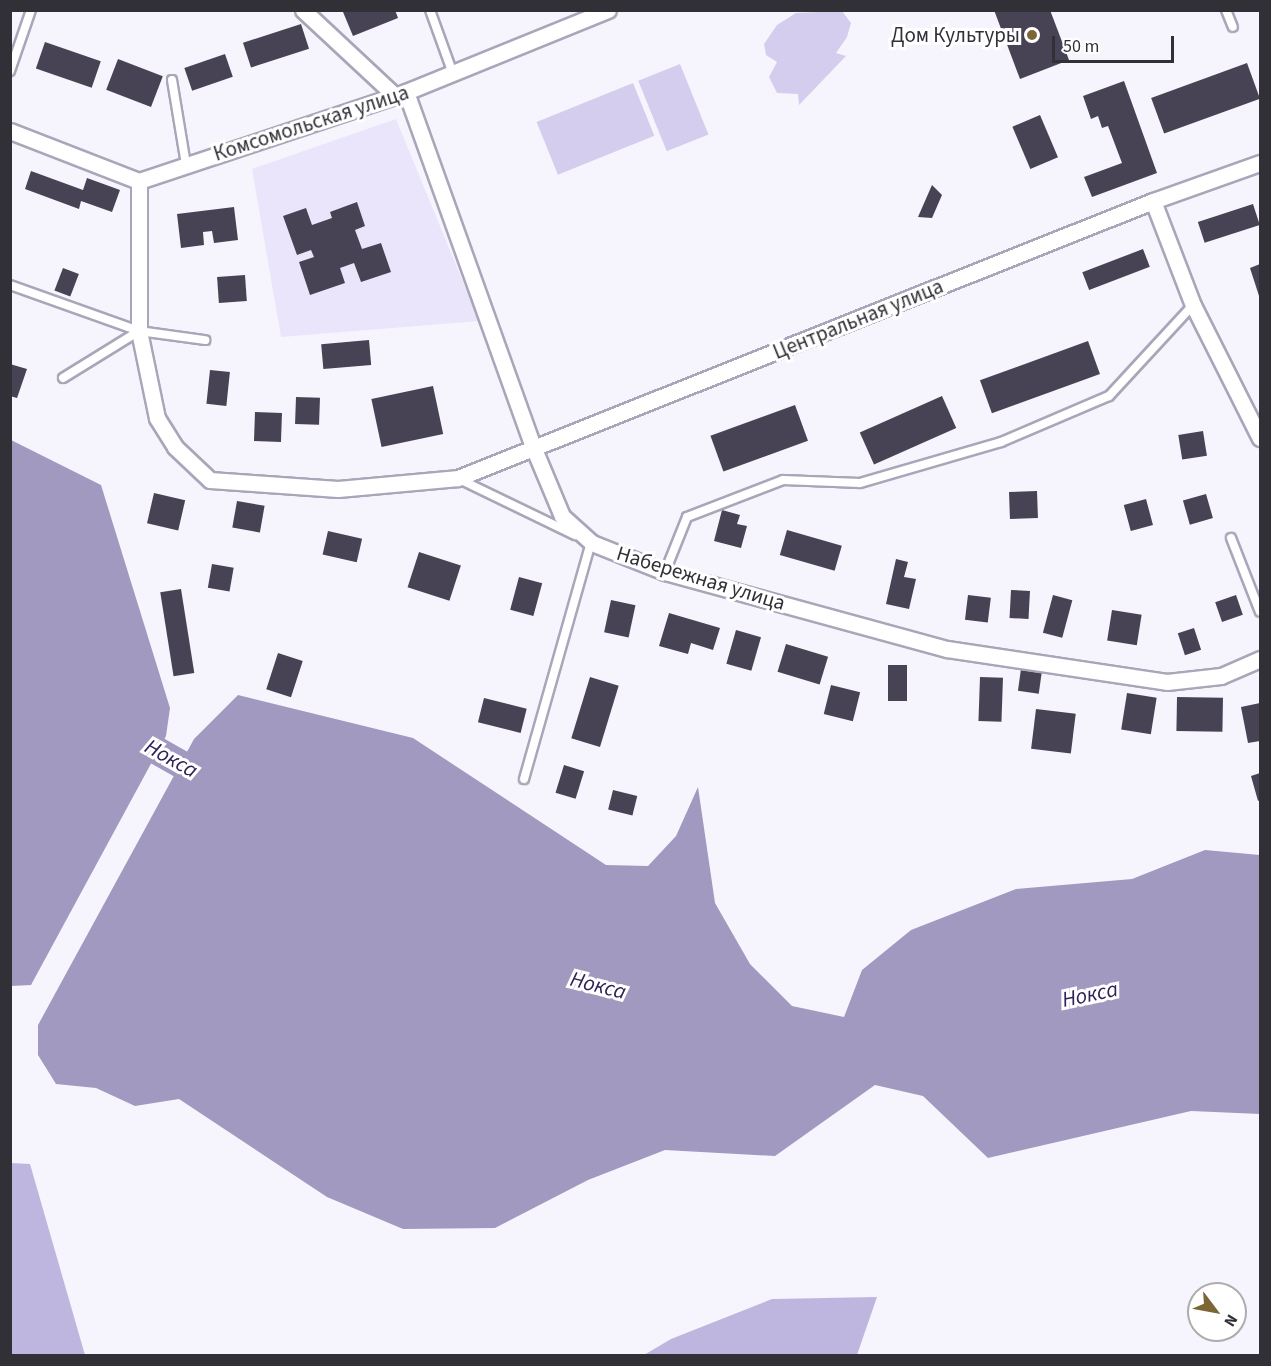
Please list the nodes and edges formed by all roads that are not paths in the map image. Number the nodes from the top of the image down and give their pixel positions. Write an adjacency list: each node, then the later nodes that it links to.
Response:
1 (31, 10): 7 (lane)
2 (303, 10): 10 (street)
3 (430, 10): 8 (lane)
4 (608, 10): 8 (street, Комсомольская улица)
5 (1226, 10): 6 (lane)
6 (1233, 27)
7 (10, 70)
8 (453, 74): 10 (street, Комсомольская улица)
9 (172, 80): 13 (lane)
10 (399, 93): 13 (street, Комсомольская улица); 22 (street)
11 (10, 131): 14 (street)
12 (1260, 164): 15 (street, Центральная улица)
13 (186, 165): 14 (street, Комсомольская улица)
14 (139, 181): 18 (street)
15 (1153, 201): 17 (street); 22 (street, Центральная улица)
16 (10, 285): 18 (lane)
17 (1193, 305): 21 (street); 26 (lane)
18 (139, 331): 19 (lane); 20 (lane); 23 (street)
19 (205, 340)
20 (63, 378)
21 (1260, 438)
22 (534, 449): 23 (street, Центральная улица); 25 (street)
23 (458, 478): 25 (lane, Набережная улица)
24 (1232, 538): 27 (lane)
25 (592, 543): 26 (street, Набережная улица); 29 (lane)
26 (665, 572): 28 (street, Набережная улица)
27 (1260, 612)
28 (1260, 659)
29 (524, 779)

